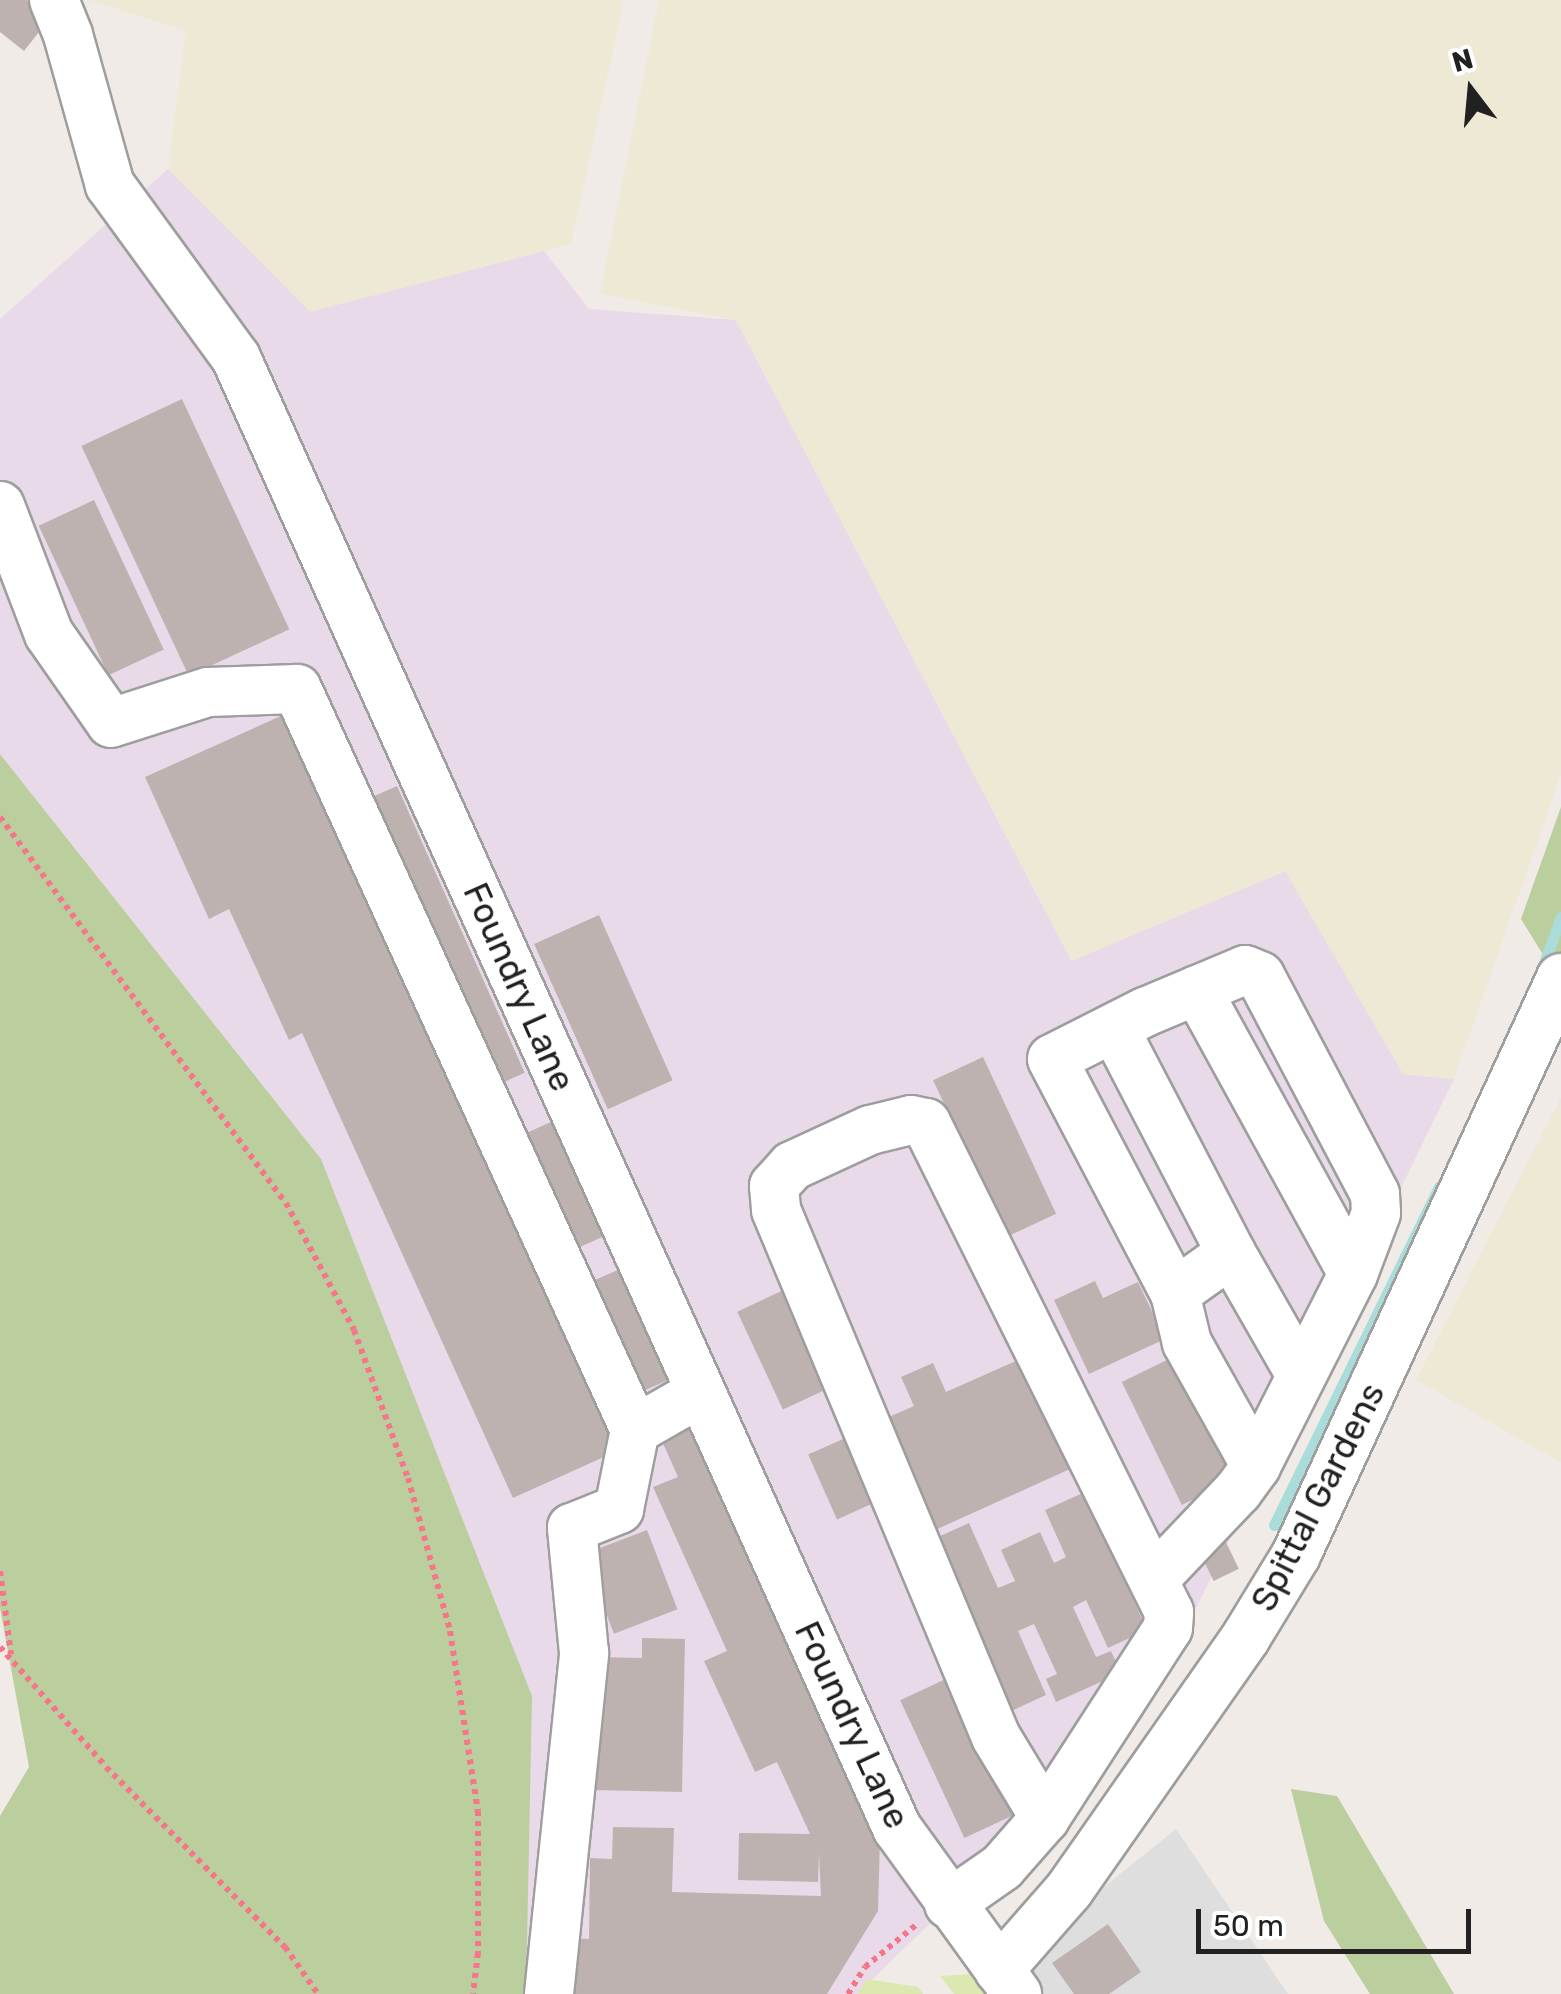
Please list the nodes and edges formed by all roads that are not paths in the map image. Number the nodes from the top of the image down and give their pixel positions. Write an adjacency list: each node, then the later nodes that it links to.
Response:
1 (54, 0): 10 (street, Foundry Lane)
2 (0, 506): 11 (street)
3 (1561, 978): 16 (street, Spittal Gardens)
4 (1197, 990): 5 (street); 7 (street); 7 (street)
5 (1114, 1028): 6 (street); 8 (street)
6 (1232, 1253): 8 (street); 9 (street)
7 (1353, 1274): 9 (street)
8 (1175, 1293): 12 (street)
9 (1302, 1375): 12 (street)
10 (701, 1392): 11 (street); 15 (street, Foundry Lane)
11 (635, 1430): 17 (street)
12 (1256, 1466): 13 (street)
13 (1156, 1577): 14 (street); 14 (street)
14 (1044, 1818): 15 (street)
15 (949, 1904): 16 (street, Foundry Lane)
16 (1008, 1982)
17 (549, 1994)

